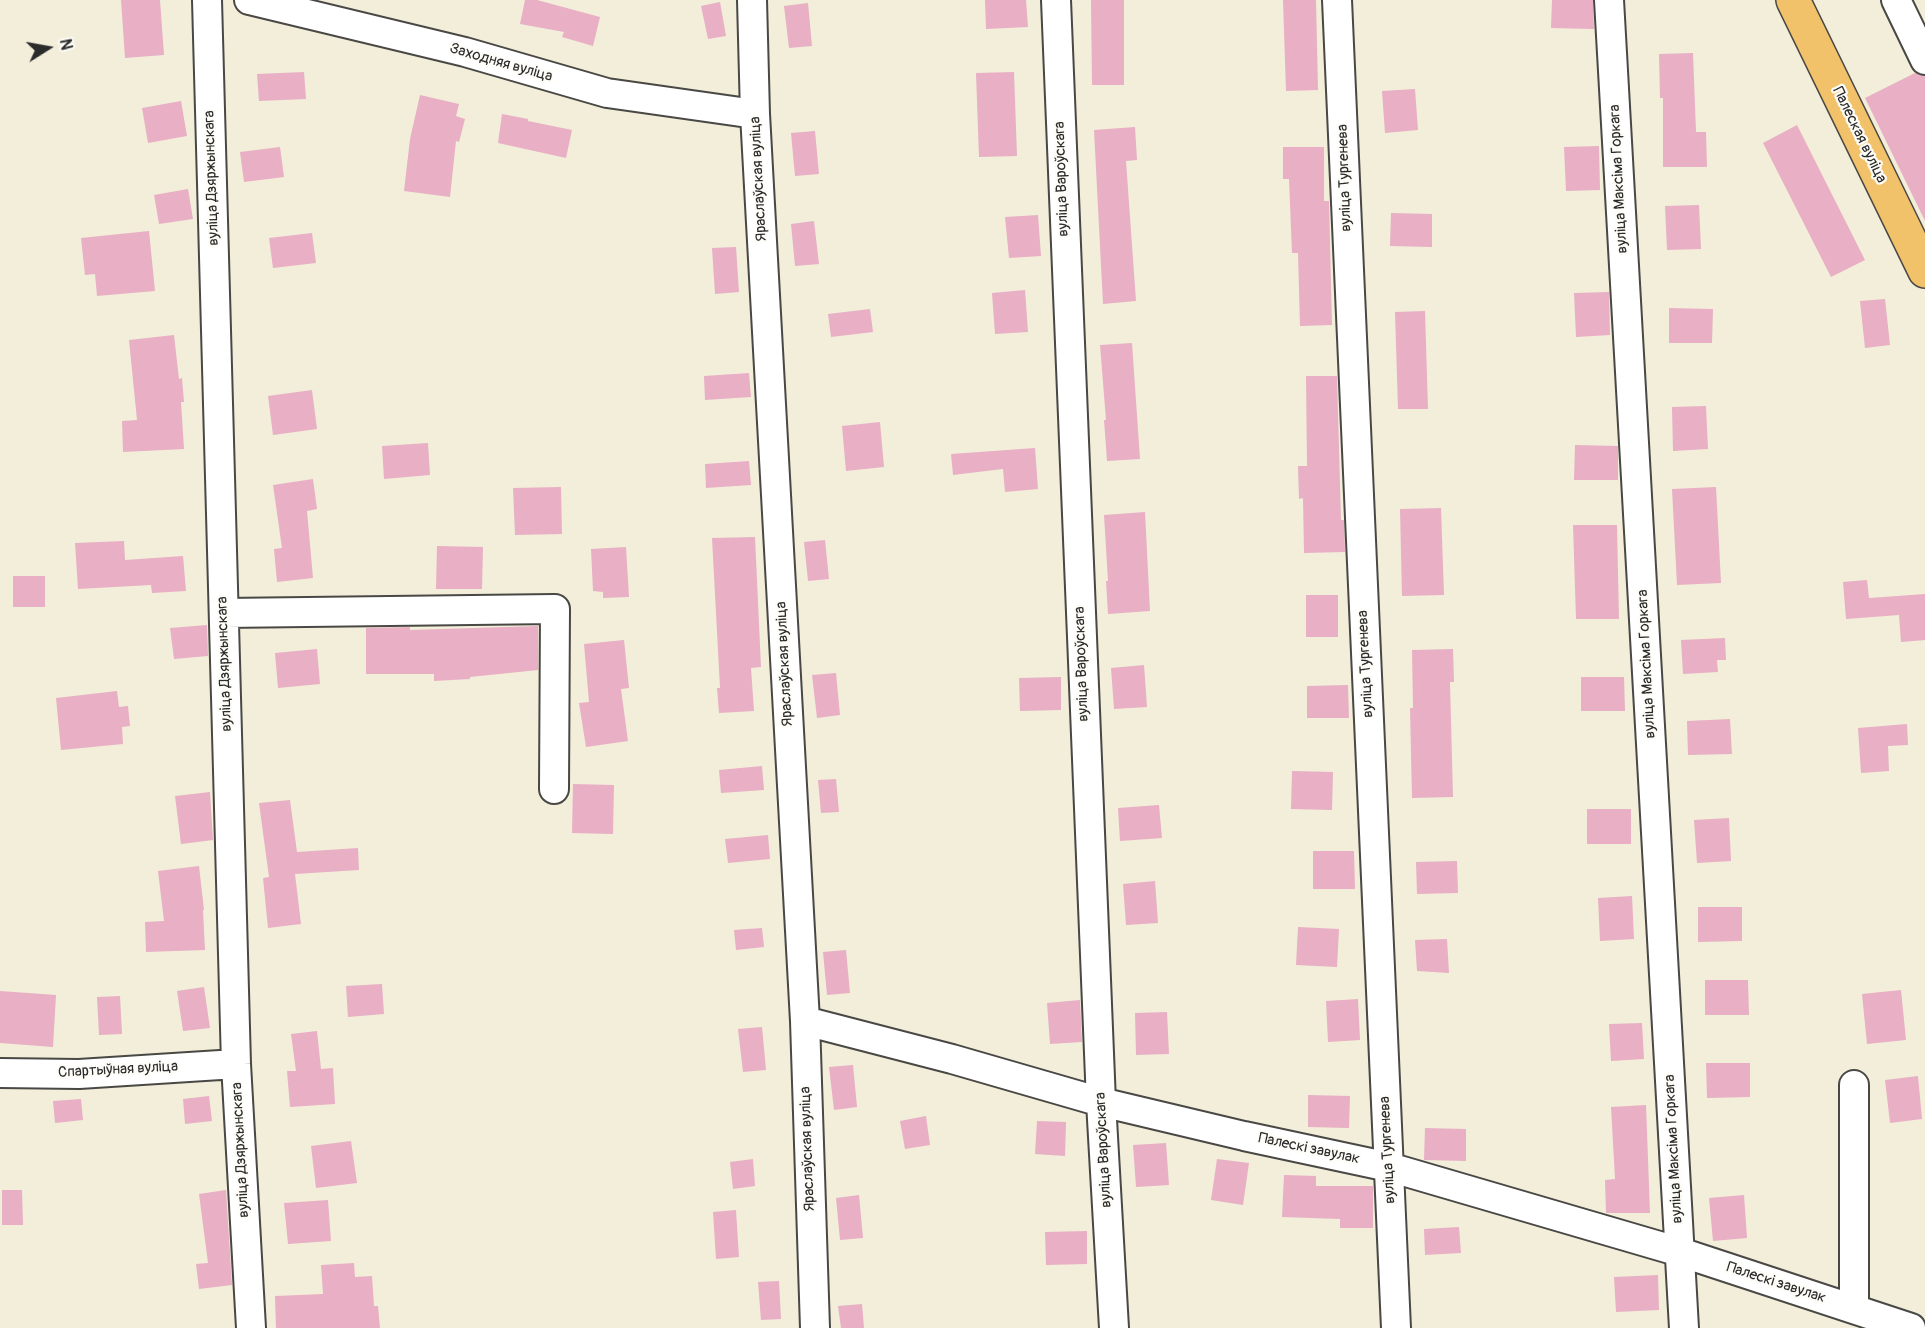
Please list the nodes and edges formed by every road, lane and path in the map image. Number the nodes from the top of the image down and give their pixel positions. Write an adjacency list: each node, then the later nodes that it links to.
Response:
1 (207, 0): 12 (street, вуліца Дзяржынскага)
2 (249, 0): 10 (street, Заходняя вуліца)
3 (752, 0): 10 (street, Яраслаўская вуліца)
4 (1056, 0): 18 (street, вуліца Вароўскага)
5 (1337, 0): 19 (street, вуліца Тургенева)
6 (1609, 0): 20 (street, вуліца Максіма Горкага)
7 (1793, 0): 11 (main road, Палеская вуліца)
8 (1896, 0): 9 (street)
9 (1925, 60)
10 (755, 114): 14 (street, Яраслаўская вуліца)
11 (1925, 271)
12 (224, 613): 13 (street); 15 (street, вуліца Дзяржынскага)
13 (554, 789)
14 (805, 1021): 18 (street, Палескі завулак); 23 (street, Яраслаўская вуліца)
15 (236, 1064): 16 (street, Спартыўная вуліца); 22 (street, вуліца Дзяржынскага)
16 (0, 1073)
17 (1854, 1085): 21 (street)
18 (1101, 1101): 19 (street, Палескі завулак); 24 (street, вуліца Вароўскага)
19 (1389, 1167): 20 (street, Палескі завулак); 25 (street, вуліца Тургенева)
20 (1680, 1252): 21 (street, Палескі завулак); 26 (street, вуліца Максіма Горкага)
21 (1854, 1310): 27 (street, Палескі завулак)
22 (251, 1328)
23 (815, 1328)
24 (1114, 1328)
25 (1396, 1328)
26 (1684, 1328)
27 (1911, 1328)

